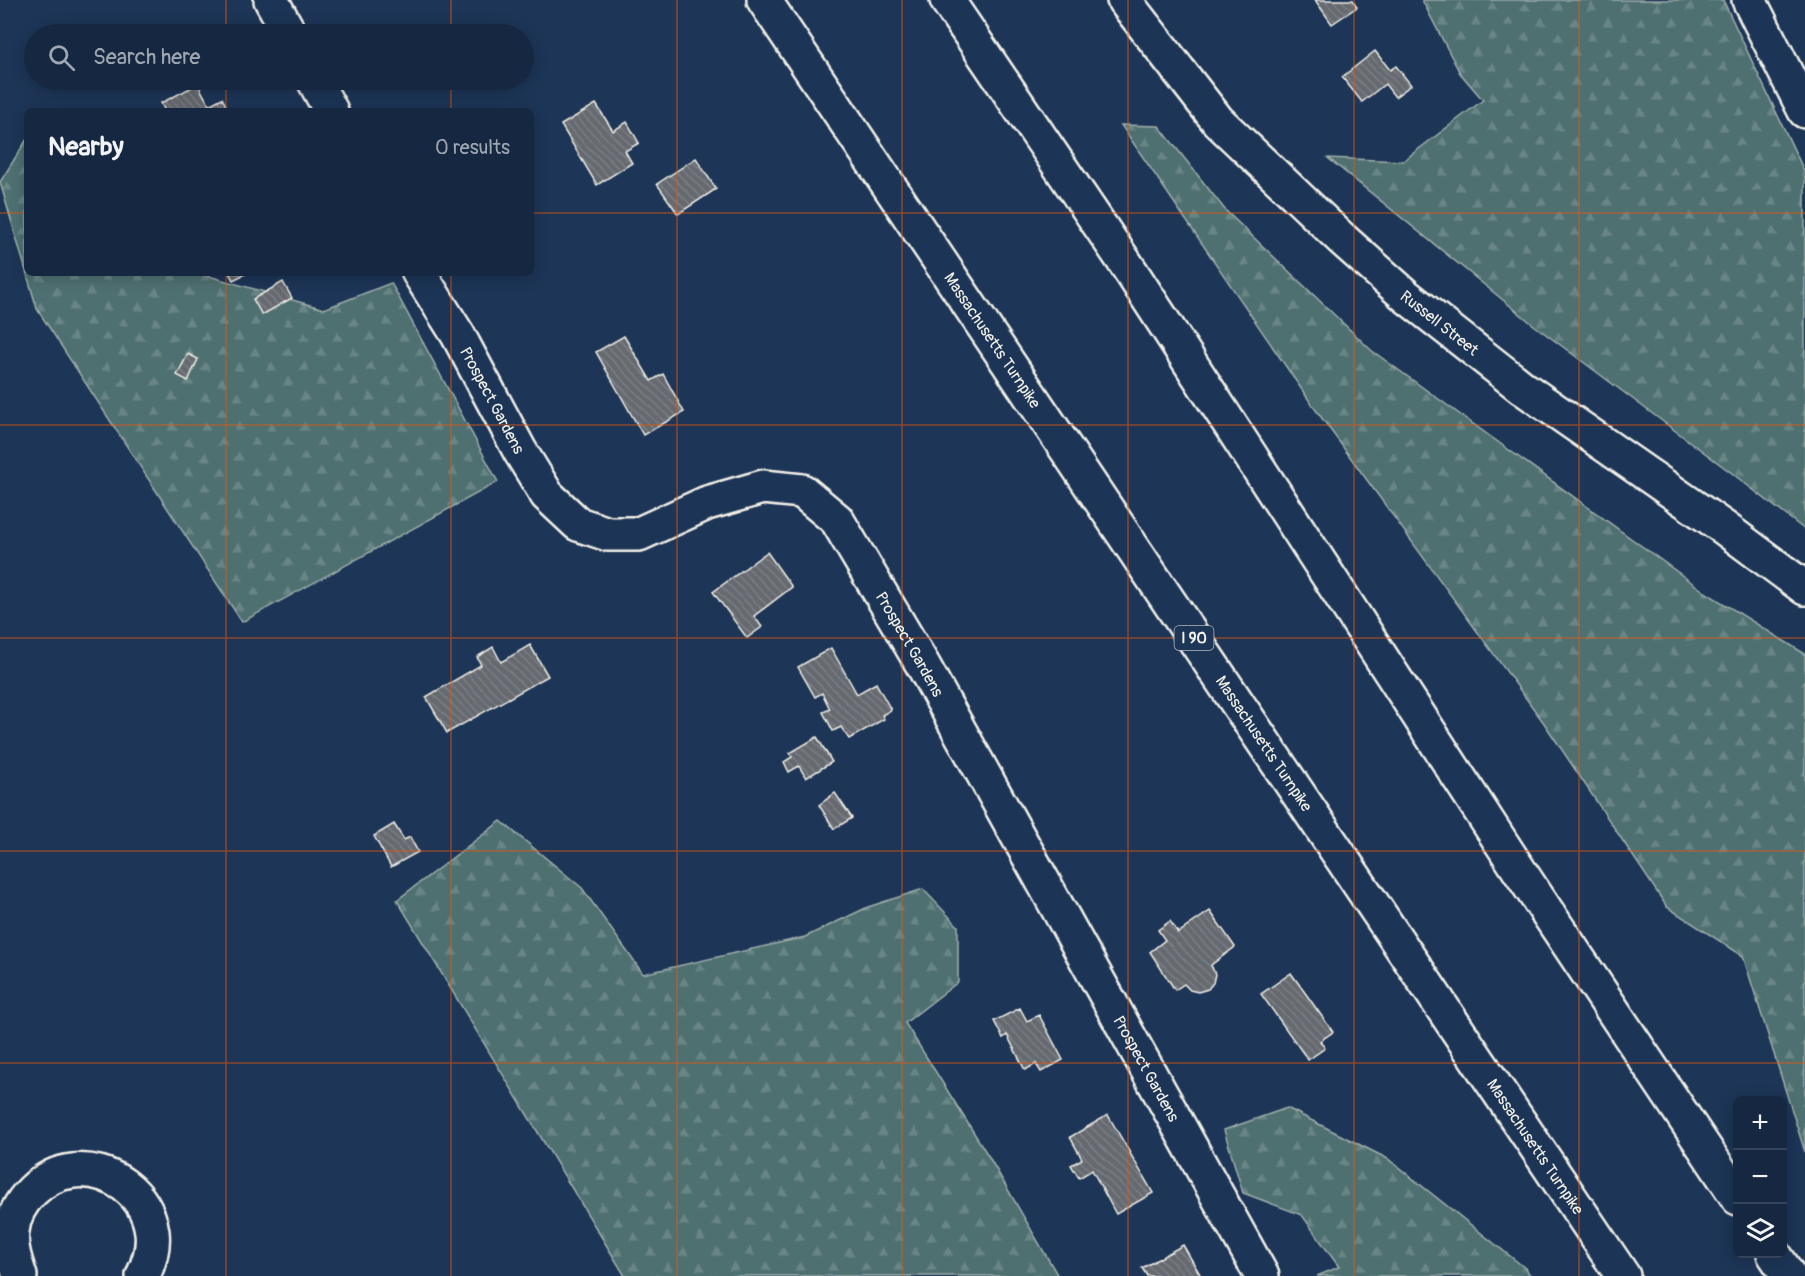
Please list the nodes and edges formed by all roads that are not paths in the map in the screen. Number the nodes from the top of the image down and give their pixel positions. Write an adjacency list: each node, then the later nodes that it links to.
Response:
1 (271, 0): 6 (main road)
2 (764, 0): 17 (main road, Massachusetts Turnpike / I 90)
3 (947, 0): 12 (main road)
4 (1124, 0): 11 (main road, Russell Street)
5 (1749, 0): 9 (main road)
6 (284, 24)
7 (319, 90): 8 (main road)
8 (329, 108)
9 (1805, 111)
10 (421, 276): 16 (main road, Prospect Gardens)
11 (1805, 588)
12 (1733, 1192)
13 (1777, 1258): 18 (main road)
14 (11, 1261): 15 (main road)
15 (143, 1276)
16 (1262, 1276)
17 (1623, 1276)
18 (1789, 1276)

